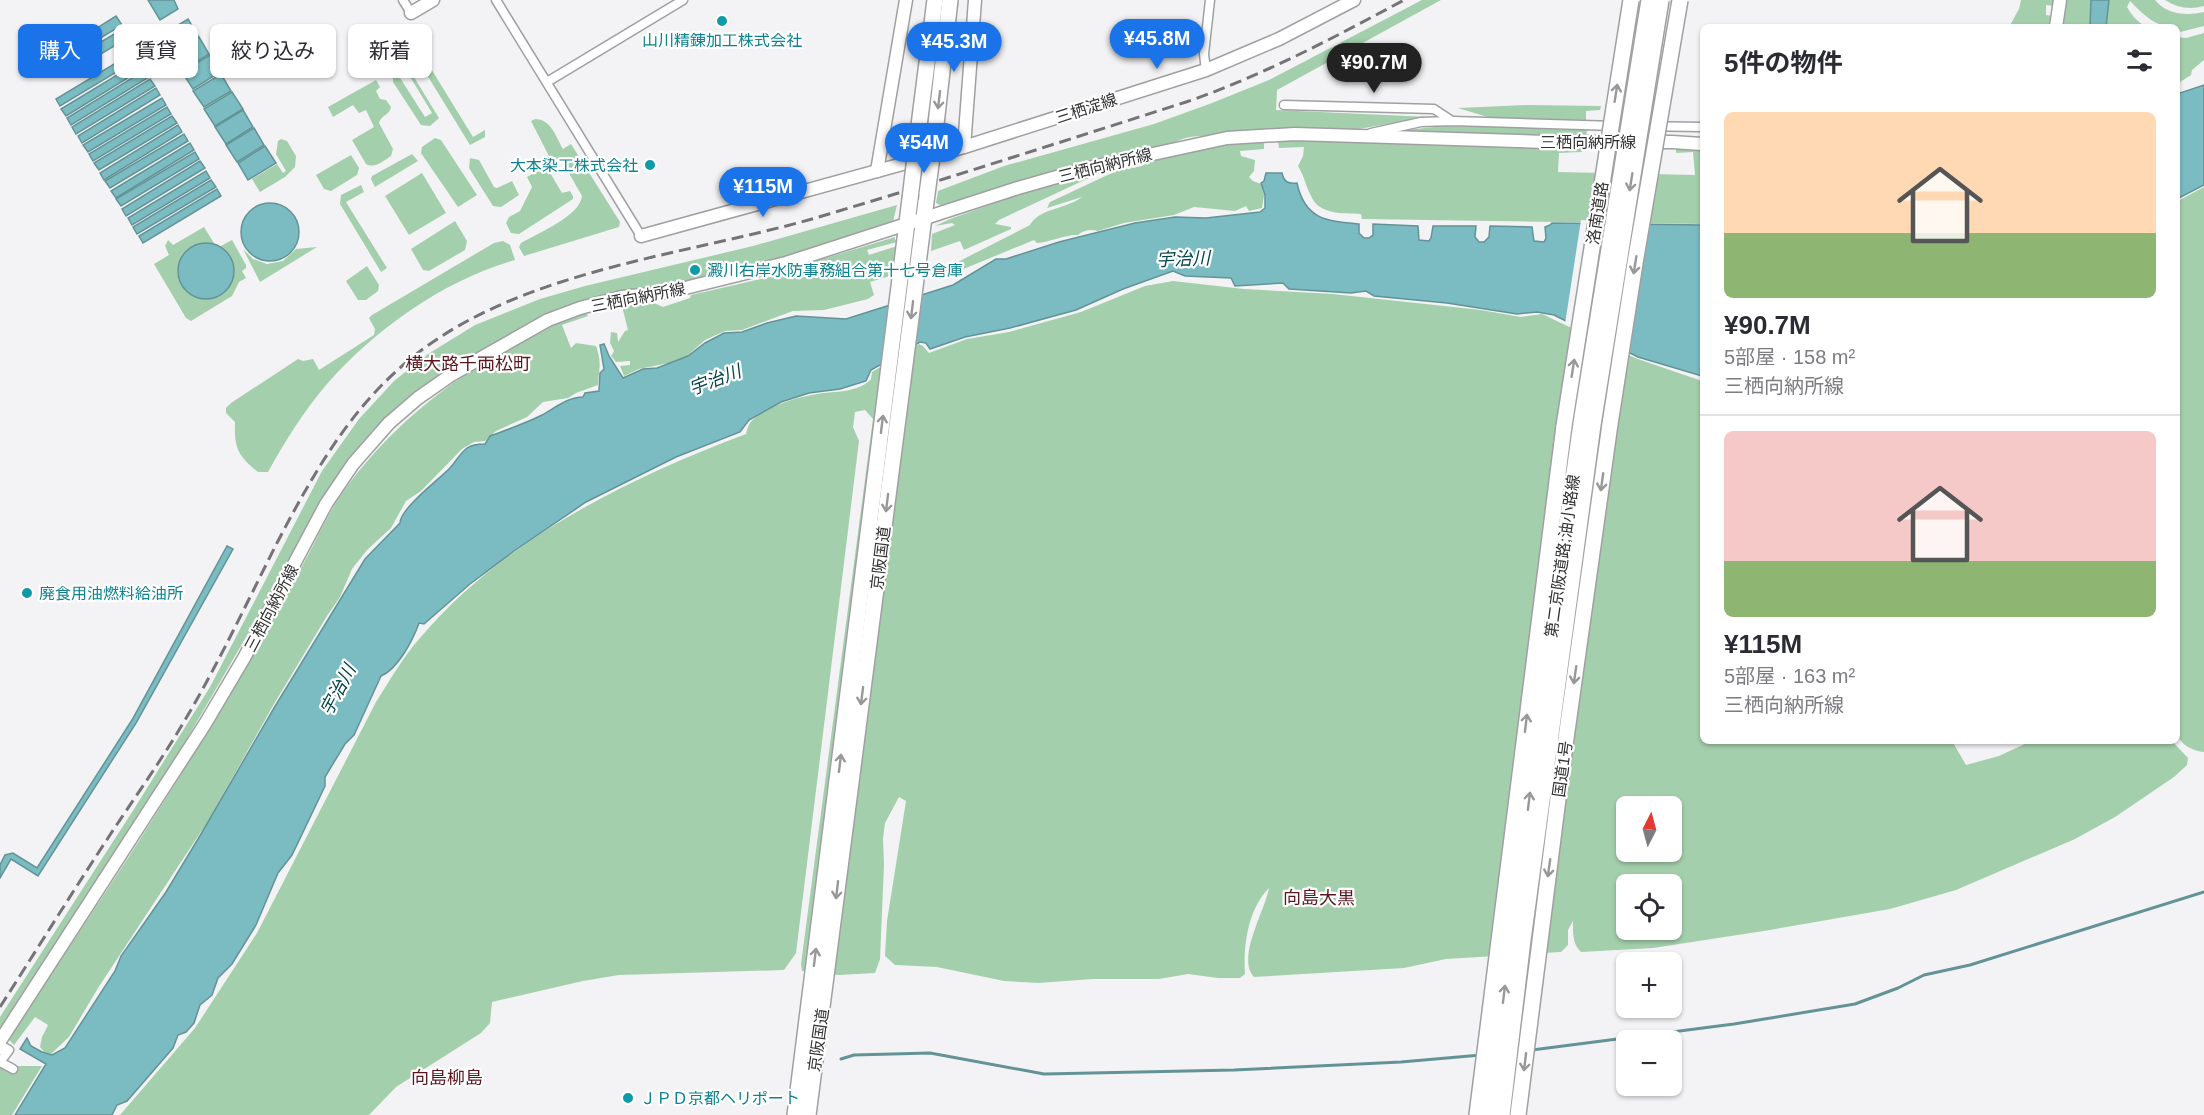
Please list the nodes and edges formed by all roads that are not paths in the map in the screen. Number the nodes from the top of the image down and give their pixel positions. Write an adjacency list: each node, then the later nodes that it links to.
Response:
1 (403, 0): 16 (street)
2 (433, 0): 16 (main road)
3 (495, 0): 19 (street)
4 (683, 0): 19 (street)
5 (906, 0): 26 (main road)
6 (935, 0): 28 (highway, 京阪国道, bridge)
7 (950, 0): 27 (highway, 京阪国道, one-way to 27, bridge)
8 (975, 0): 25 (main road)
9 (1210, 0): 18 (street)
10 (1353, 0): 18 (main road, 三栖淀線)
11 (1631, 0): 36 (highway, 洛南道路, one-way to 11, bridge)
12 (1649, 0): 37 (highway, 第二京阪道路;油小路線, one-way to 12, bridge)
13 (1661, 0): 38 (highway, 第二京阪道路;油小路線, one-way to 38, bridge)
14 (1680, 0): 39 (highway, 国道1号, one-way to 39, bridge)
15 (2060, 0): 17 (main road)
16 (411, 13)
17 (2056, 24)
18 (1206, 70): 25 (main road, 三栖淀線)
19 (547, 82): 29 (street)
20 (1284, 105): 21 (street)
21 (1453, 121): 22 (street); 23 (street)
22 (1700, 127)
23 (1359, 136): 24 (main road, 三栖向納所線); 27 (main road, 三栖向納所線)
24 (1700, 144)
25 (964, 147): 26 (main road, 三栖淀線)
26 (877, 171): 29 (main road, 三栖淀線)
27 (923, 224): 28 (main road, 三栖向納所線); 30 (highway, 京阪国道, one-way to 30)
28 (906, 229): 30 (highway, 京阪国道, one-way to 28); 31 (main road, 三栖向納所線)
29 (642, 236)
30 (815, 1015): 34 (highway, 京阪国道); 35 (highway, 京阪国道)
31 (0, 1041)
32 (0, 1050): 33 (street)
33 (12, 1069)
34 (795, 1115)
35 (808, 1115)
36 (1477, 1115)
37 (1489, 1115)
38 (1502, 1115)
39 (1518, 1115)

